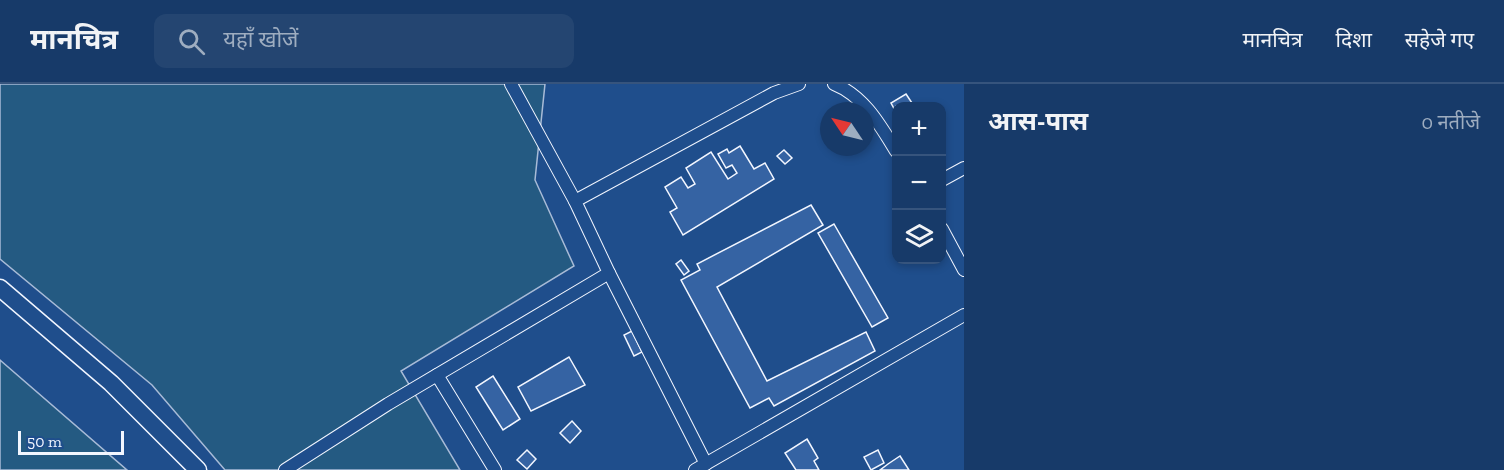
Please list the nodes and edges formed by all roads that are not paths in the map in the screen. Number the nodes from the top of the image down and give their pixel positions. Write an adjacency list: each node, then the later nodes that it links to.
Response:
1 (511, 84): 7 (street)
2 (799, 84): 7 (street)
3 (834, 84): 4 (street)
4 (892, 143)
5 (964, 168): 6 (street)
6 (946, 178)
7 (574, 201): 10 (street)
8 (946, 236): 9 (street)
9 (964, 270)
10 (609, 273): 13 (street); 14 (street)
11 (0, 288): 15 (street)
12 (964, 315): 14 (street)
13 (437, 375): 16 (street); 17 (street)
14 (700, 467)
15 (198, 470)
16 (285, 470)
17 (495, 470)

